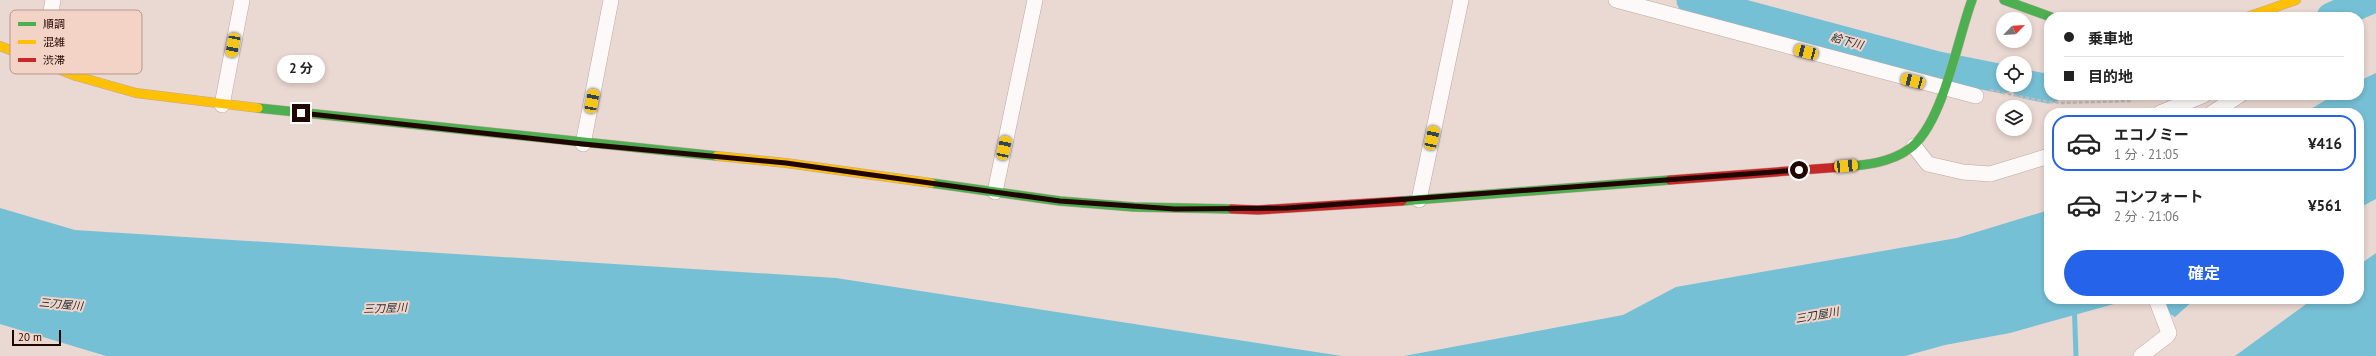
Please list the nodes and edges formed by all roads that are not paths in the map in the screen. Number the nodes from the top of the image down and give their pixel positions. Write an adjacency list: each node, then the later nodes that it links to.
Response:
1 (53, 0): 10 (street)
2 (242, 0): 20 (street)
3 (611, 0): 23 (street)
4 (1035, 0): 26 (street)
5 (1461, 0): 27 (street)
6 (1616, 0): 16 (street)
7 (1972, 0): 16 (street)
8 (2004, 0): 12 (street)
9 (2296, 0): 11 (street)
10 (51, 10)
11 (2283, 12)
12 (2044, 14)
13 (0, 46): 14 (street)
14 (10, 50)
15 (70, 74): 20 (street)
16 (1945, 87): 17 (street); 24 (street)
17 (1969, 95)
18 (2192, 100): 21 (street)
19 (2232, 100): 22 (street)
20 (222, 105): 23 (street)
21 (2172, 108)
22 (2220, 108)
23 (583, 144): 26 (street)
24 (1914, 146): 25 (street); 27 (street)
25 (2044, 158)
26 (995, 192): 27 (street)
27 (1420, 200)
28 (2158, 304): 29 (street)
29 (2141, 356)

